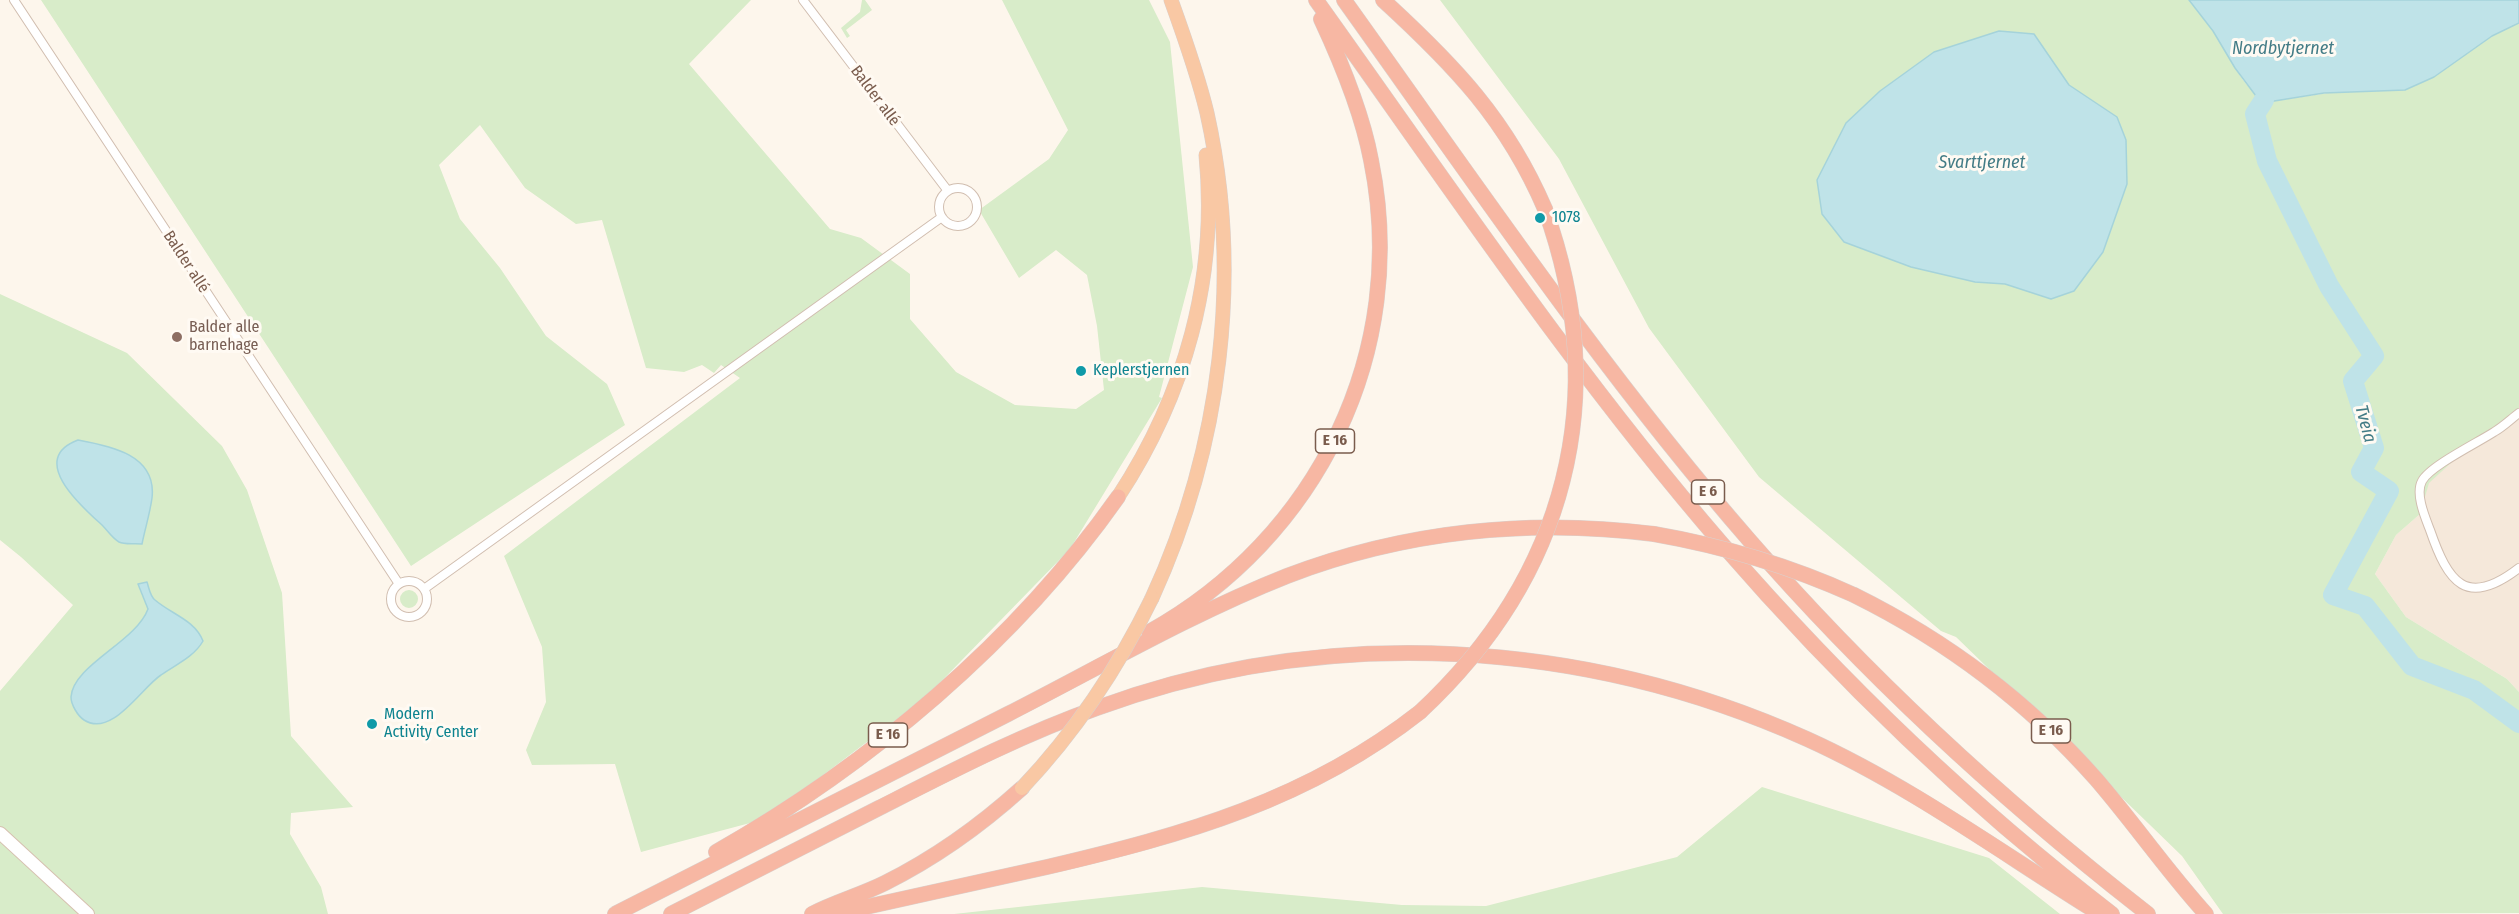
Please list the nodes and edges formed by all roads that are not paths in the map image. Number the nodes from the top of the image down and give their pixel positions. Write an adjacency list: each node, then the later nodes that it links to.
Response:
1 (14, 0): 13 (street, Balder allé)
2 (803, 0): 8 (street, Balder allé)
3 (1171, 0): 7 (highway, E 16)
4 (1314, 0): 15 (highway, E 16); 24 (highway, E 6)
5 (1344, 0): 25 (highway, E 6)
6 (1383, 0): 22 (highway, bridge)
7 (1187, 47): 11 (highway, E 16); 16 (highway, E 16, bridge)
8 (948, 191): 9 (street); 9 (street)
9 (942, 217): 14 (street)
10 (2519, 413): 12 (street)
11 (1118, 497): 19 (highway, E 16)
12 (2519, 568)
13 (399, 584): 14 (street); 14 (street)
14 (424, 589)
15 (1090, 672): 19 (highway, E 16); 26 (highway, E 16, bridge)
16 (1022, 788): 21 (highway, E 16)
17 (0, 833): 18 (main road)
18 (88, 914)
19 (614, 914)
20 (671, 914): 23 (highway)
21 (812, 914)
22 (834, 914)
23 (2100, 914)
24 (2112, 914)
25 (2148, 914)
26 (2206, 914)

